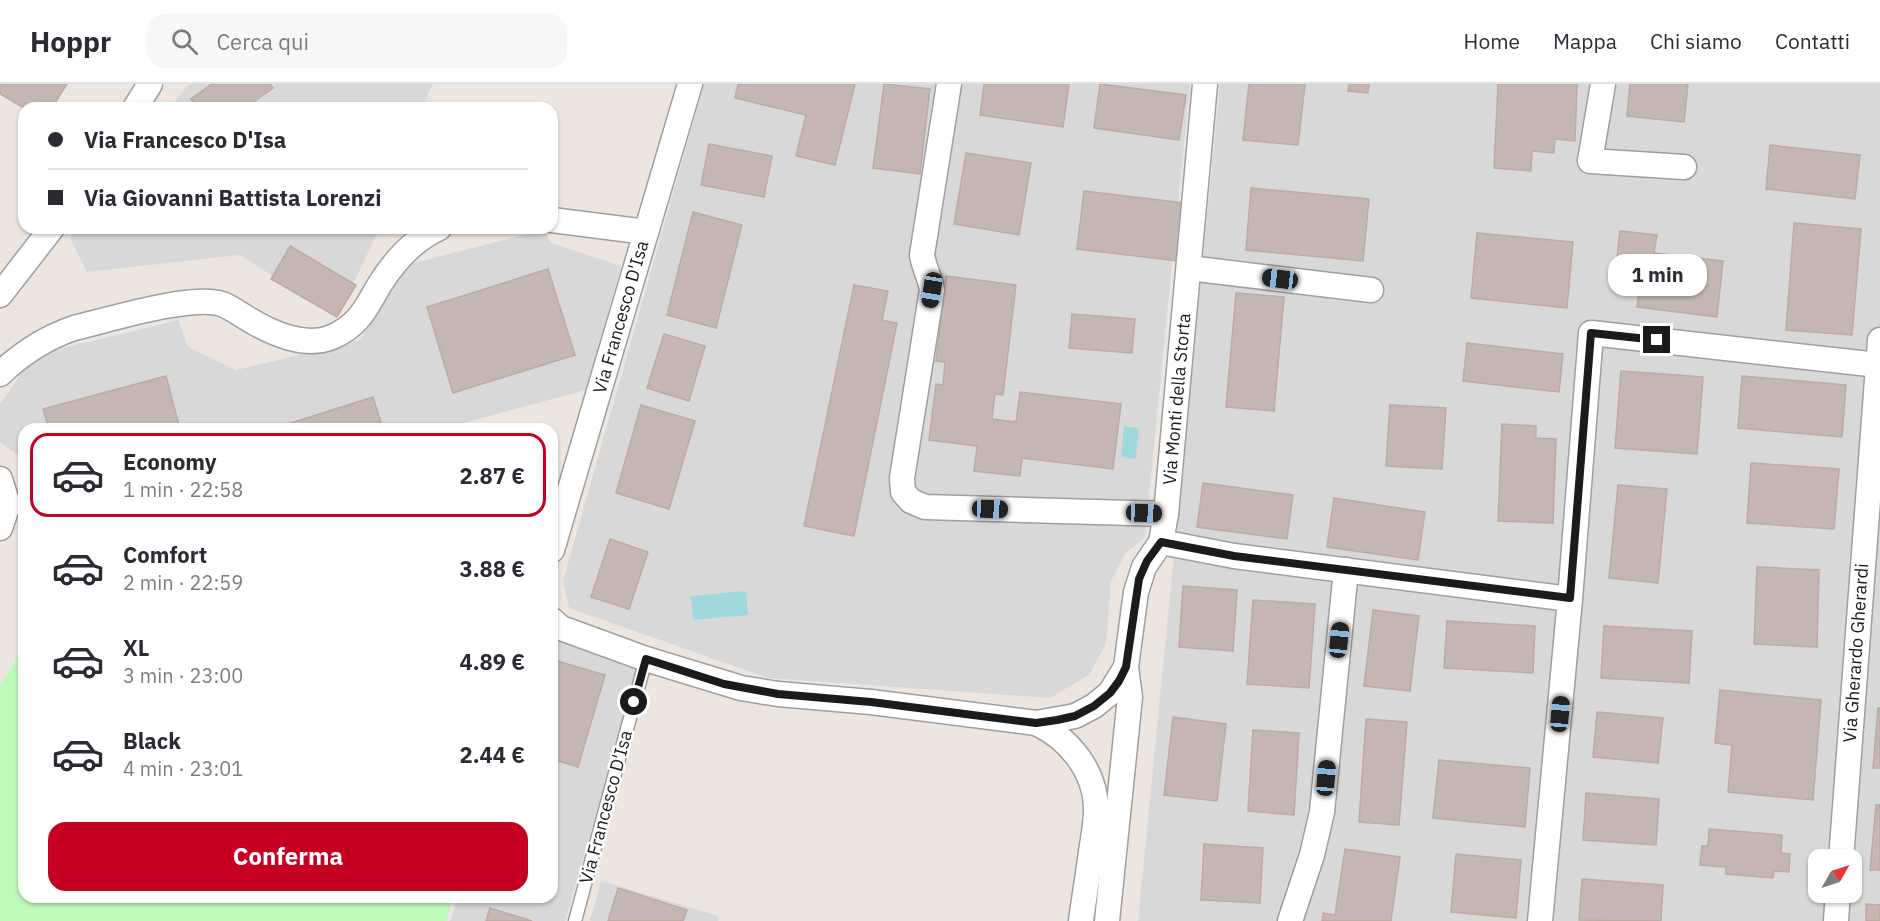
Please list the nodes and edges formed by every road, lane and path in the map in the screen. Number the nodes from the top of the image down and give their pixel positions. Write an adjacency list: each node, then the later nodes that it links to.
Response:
1 (150, 84): 6 (street)
2 (690, 84): 9 (street, Via Francesco D'Isa)
3 (948, 84): 19 (street)
4 (1205, 84): 12 (street, Via Monti della Storta)
5 (1603, 84): 7 (street)
6 (139, 102)
7 (1684, 167)
8 (558, 221): 9 (street)
9 (646, 232): 21 (street, Via Francesco D'Isa)
10 (47, 234): 14 (street)
11 (427, 234): 17 (street)
12 (1189, 268): 13 (street); 19 (street, Via Monti della Storta)
13 (1371, 291)
14 (0, 295)
15 (1880, 340): 16 (street, Via Gherardo Gherardi)
16 (1878, 365): 24 (street); 29 (street, Via Gherardo Gherardi)
17 (0, 374)
18 (0, 479): 20 (street)
19 (1166, 514): 22 (street, Via Monti della Storta)
20 (0, 528)
21 (558, 530)
22 (1161, 542): 23 (street); 27 (street, Via Monti della Storta)
23 (1346, 570): 24 (street); 34 (street)
24 (1570, 598): 35 (street)
25 (558, 625): 26 (street)
26 (646, 659): 28 (street); 31 (lane, Via Francesco D'Isa)
27 (1126, 667): 28 (street); 33 (street, Via Monti della Storta)
28 (1036, 723): 32 (street)
29 (1841, 849)
30 (1837, 903): 36 (street)
31 (575, 921)
32 (1081, 921)
33 (1107, 921)
34 (1290, 921)
35 (1540, 921)
36 (1836, 921)

